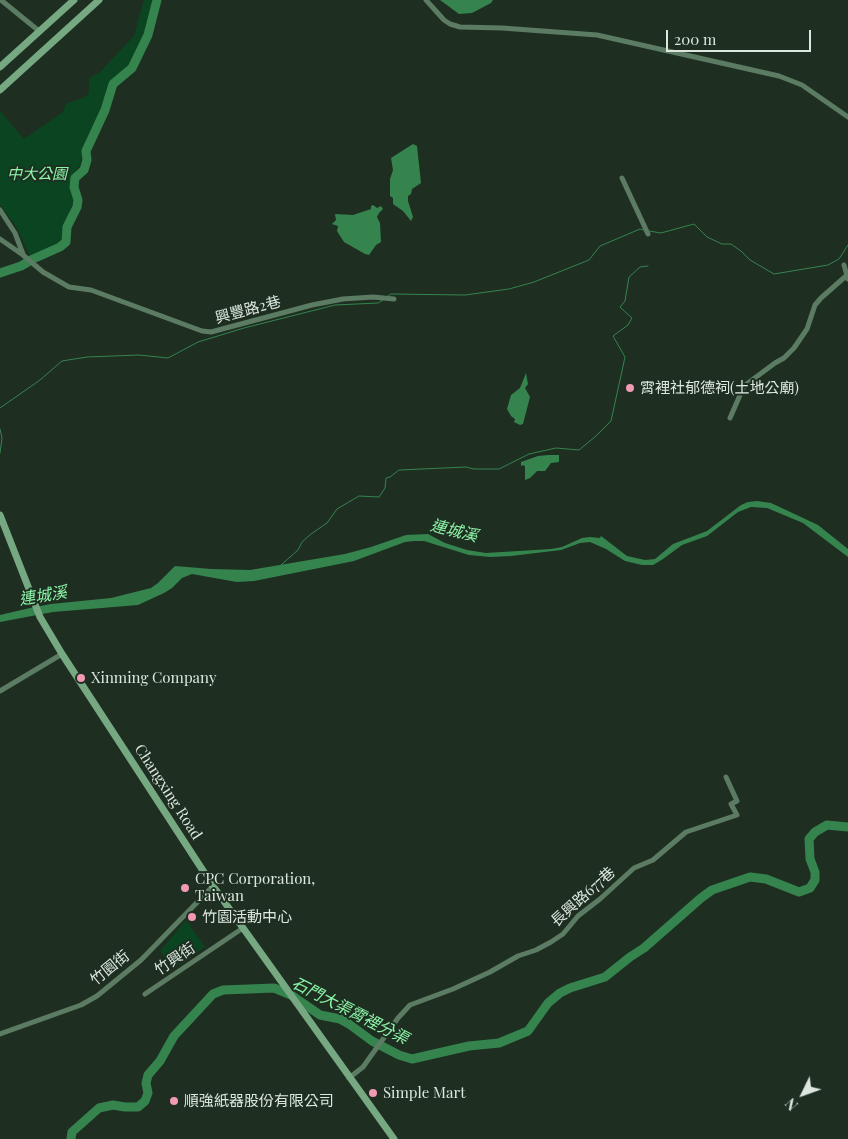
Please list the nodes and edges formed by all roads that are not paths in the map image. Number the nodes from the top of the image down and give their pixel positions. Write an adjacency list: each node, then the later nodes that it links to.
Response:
1 (1, 0): 5 (street)
2 (74, 0): 5 (main road)
3 (99, 0): 7 (main road)
4 (426, 0): 8 (street)
5 (39, 31): 6 (main road)
6 (0, 67)
7 (0, 90)
8 (848, 117)
9 (622, 178): 13 (street)
10 (0, 210): 11 (street)
11 (5, 218): 12 (street); 15 (street)
12 (0, 223)
13 (648, 234)
14 (0, 239): 15 (street, 興豐路2巷)
15 (28, 258): 18 (street, 興豐路2巷)
16 (844, 265): 17 (street)
17 (847, 278): 19 (street)
18 (394, 299)
19 (730, 418)
20 (0, 514): 21 (main road, Changxing Road)
21 (62, 654): 22 (street); 24 (main road, Changxing Road)
22 (0, 691)
23 (726, 777): 28 (street, 長興路677巷)
24 (213, 886): 25 (main road, Changxing Road); 27 (street, 竹園街)
25 (243, 928): 26 (street, 竹興街); 28 (main road, Changxing Road)
26 (145, 994)
27 (0, 1034)
28 (349, 1078): 29 (main road)
29 (394, 1139)

